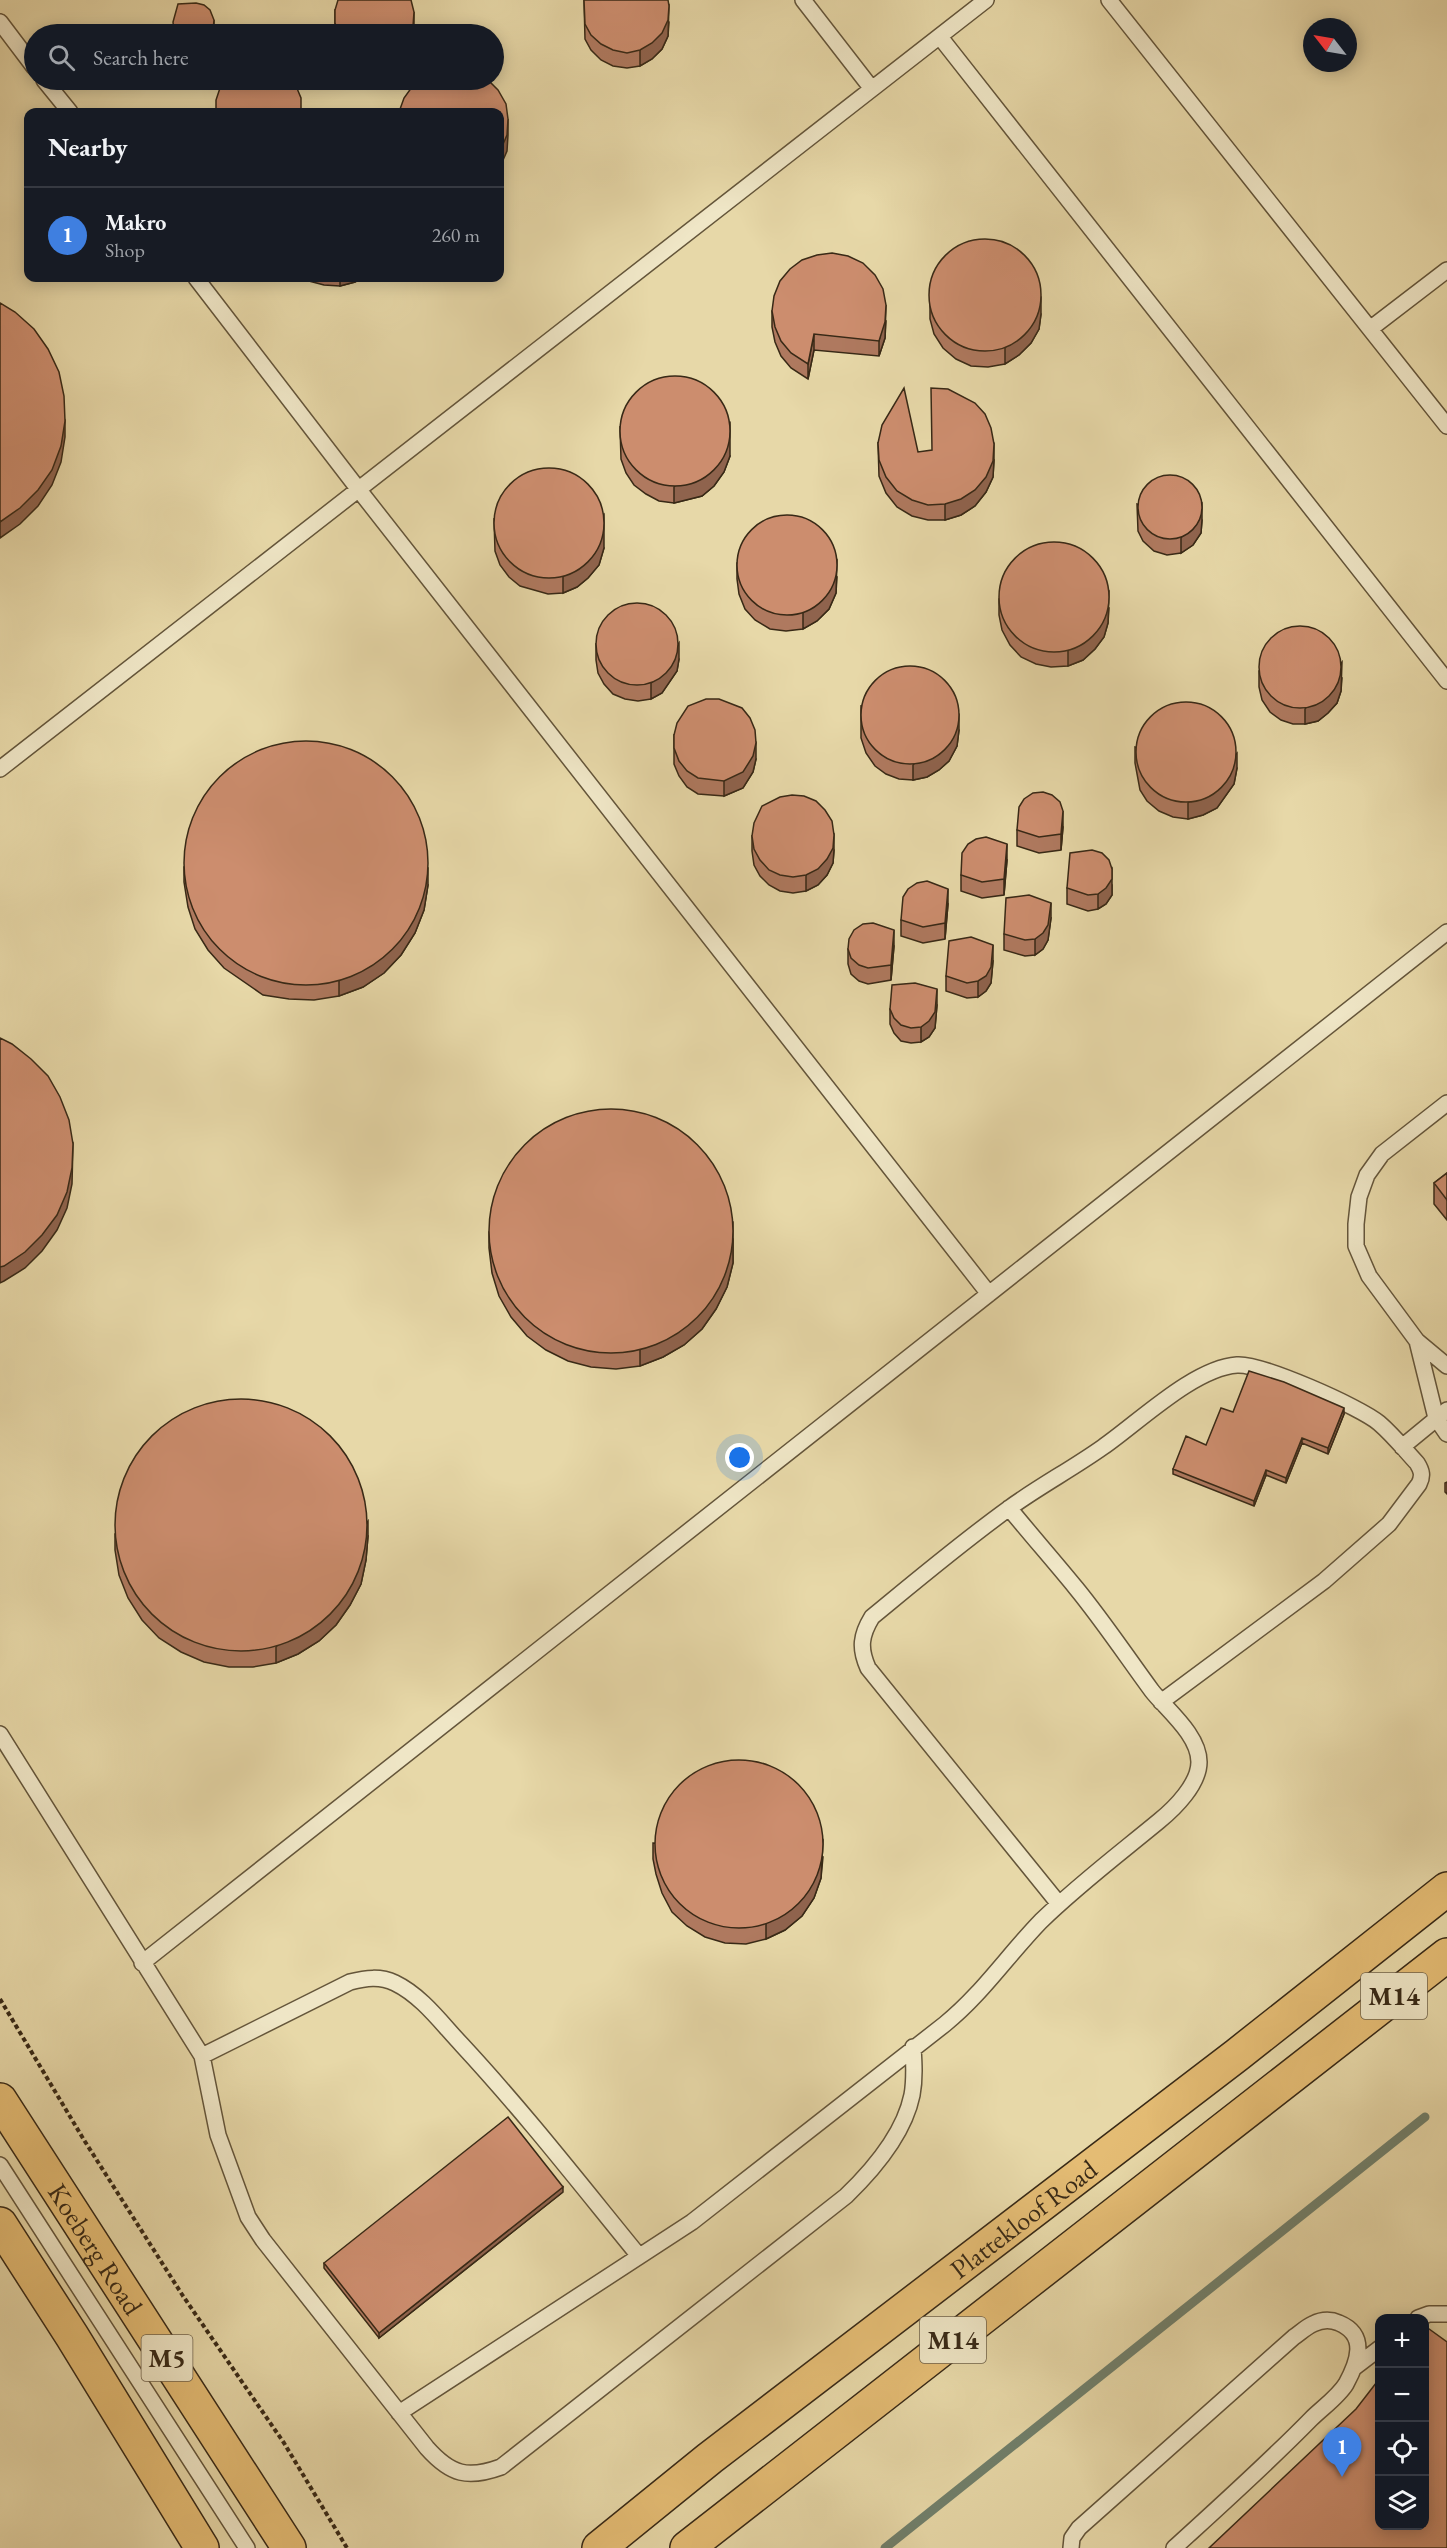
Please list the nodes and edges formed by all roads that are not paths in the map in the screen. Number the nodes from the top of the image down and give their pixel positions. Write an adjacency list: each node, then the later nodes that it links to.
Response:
1 (803, 0): 7 (lane)
2 (986, 0): 5 (lane)
3 (1109, 0): 12 (lane)
4 (0, 22): 6 (lane)
5 (939, 38): 7 (lane); 15 (lane)
6 (24, 54)
7 (872, 89): 14 (lane)
8 (52, 90): 9 (lane)
9 (67, 108)
10 (1447, 270): 12 (lane)
11 (199, 282): 14 (lane)
12 (1370, 329): 13 (lane)
13 (1447, 426)
14 (359, 490): 16 (lane); 19 (lane)
15 (1447, 681)
16 (0, 769)
17 (1447, 932): 19 (lane)
18 (1447, 1103): 20 (lane)
19 (989, 1293): 31 (lane)
20 (1417, 1341): 21 (lane); 22 (lane)
21 (1447, 1366)
22 (1441, 1414): 23 (lane); 24 (lane)
23 (1447, 1434)
24 (1402, 1447): 25 (lane); 26 (lane)
25 (1009, 1509): 26 (lane); 29 (lane)
26 (1161, 1702): 29 (lane)
27 (0, 1734): 31 (lane)
28 (1447, 1889): 47 (main road, Plattekloof Road / M14)
29 (1059, 1904): 32 (lane)
30 (1447, 1955): 48 (main road, Plattekloof Road / M14)
31 (142, 1963): 33 (lane)
32 (913, 2047): 37 (lane); 42 (lane)
33 (202, 2056): 37 (lane); 42 (lane)
34 (0, 2100): 43 (main road, Koeberg Road / M5)
35 (0, 2166): 45 (lane)
36 (0, 2224): 44 (main road, M5)
37 (639, 2256): 42 (lane)
38 (1429, 2314): 39 (lane)
39 (1447, 2314)
40 (1375, 2352): 41 (lane)
41 (1355, 2367): 49 (lane); 50 (lane)
42 (399, 2413)
43 (281, 2536): 46 (main road, Koeberg Road)
44 (202, 2548)
45 (247, 2548)
46 (296, 2548)
47 (598, 2548)
48 (687, 2548)
49 (1071, 2548)
50 (1174, 2548)

